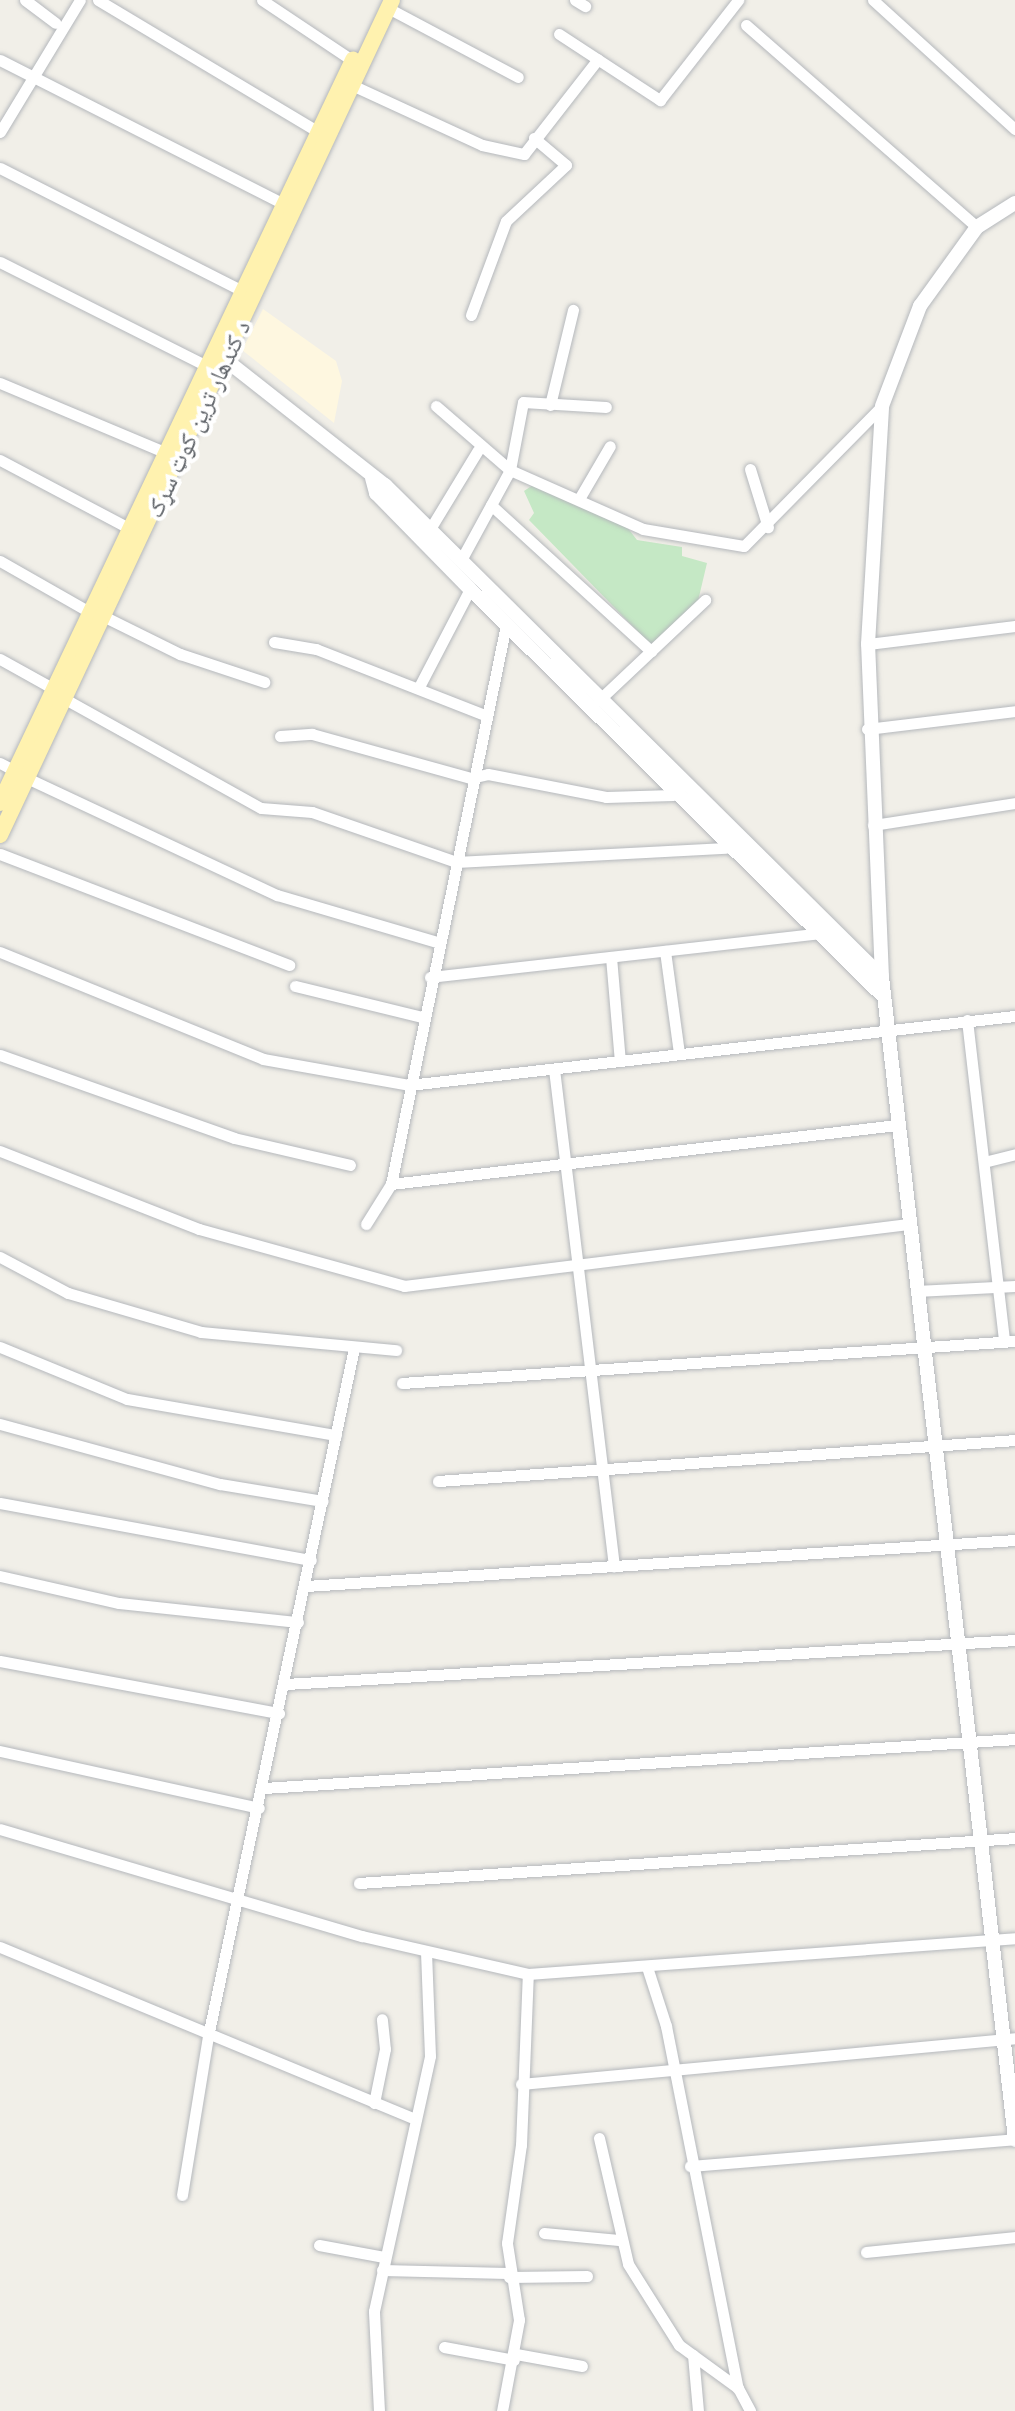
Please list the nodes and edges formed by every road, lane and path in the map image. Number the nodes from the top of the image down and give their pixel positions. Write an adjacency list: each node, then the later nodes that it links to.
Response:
1 (25, 0): 8 (street)
2 (80, 0): 15 (street)
3 (98, 0): 19 (street)
4 (262, 0): 13 (street)
5 (738, 0): 11 (street)
6 (873, 0): 17 (street)
7 (387, 3): 13 (main road, د کندهار ترين کوټ سړک); 14 (street); 16 (main road, د کندهار ترين کوټ سړک)
8 (55, 23)
9 (746, 25): 24 (street)
10 (559, 34): 11 (street)
11 (598, 59): 20 (street)
12 (0, 60): 15 (street)
13 (353, 61): 19 (main road, د کندهار ترين کوټ سړک)
14 (518, 77)
15 (35, 80): 18 (street); 23 (street)
16 (354, 86): 20 (street); 29 (main road, د کندهار ترين کوټ سړک)
17 (1015, 129)
18 (0, 132)
19 (320, 133): 23 (main road, د کندهار ترين کوټ سړک)
20 (534, 138): 28 (street)
21 (0, 168): 26 (street)
22 (1015, 203): 24 (main road)
23 (284, 204): 26 (main road, د کندهار ترين کوټ سړک)
24 (977, 227): 33 (main road)
25 (0, 262): 29 (street)
26 (244, 292): 29 (main road, د کندهار ترين کوټ سړک)
27 (573, 310): 31 (street)
28 (471, 315)
29 (218, 360): 37 (main road, د کندهار ترين کوټ سړک); 41 (main road); 44 (main road, د کندهار ترين کوټ سړک)
30 (0, 383): 37 (street)
31 (550, 405): 34 (street); 40 (street)
32 (436, 406): 36 (street)
33 (882, 406): 45 (street); 56 (main road)
34 (606, 407)
35 (610, 446): 42 (street)
36 (478, 450): 40 (street); 46 (street)
37 (169, 454): 44 (main road, د کندهار ترين کوټ سړک)
38 (0, 460): 47 (street)
39 (750, 469): 45 (street)
40 (510, 470): 42 (street); 43 (street)
41 (372, 478): 46 (main road); 50 (main road)
42 (579, 499): 45 (street)
43 (491, 505): 48 (street); 57 (street)
44 (146, 516): 47 (main road, د کندهار ترين کوټ سړک); 52 (main road, د کندهار ترين کوټ سړک)
45 (768, 527)
46 (430, 529): 48 (main road)
47 (132, 530): 52 (main road, د کندهار ترين کوټ سړک)
48 (461, 560): 62 (main road)
49 (0, 561): 52 (street)
50 (470, 589): 53 (main road); 60 (street)
51 (705, 600): 57 (street)
52 (98, 615): 59 (street); 61 (main road, د کندهار ترين کوټ سړک)
53 (506, 625): 64 (street); 70 (main road)
54 (1015, 626): 56 (street)
55 (274, 642): 60 (street)
56 (868, 644): 65 (main road)
57 (651, 651): 62 (street)
58 (0, 659): 61 (street)
59 (264, 682)
60 (420, 685): 64 (street)
61 (60, 694): 68 (main road, د کندهار ترين کوټ سړک); 77 (street)
62 (599, 700): 85 (main road)
63 (1015, 711): 65 (street)
64 (482, 714): 69 (street)
65 (867, 729): 73 (main road)
66 (280, 736): 69 (street)
67 (0, 763): 68 (street)
68 (22, 775): 71 (main road, د کندهار ترين کوټ سړک); 74 (main road, د کندهار ترين کوټ سړک); 79 (street)
69 (471, 778): 70 (street); 77 (street)
70 (673, 795): 75 (main road)
71 (0, 803)
72 (1015, 803): 73 (street)
73 (873, 825): 85 (main road)
74 (0, 835)
75 (726, 848): 77 (street); 78 (main road)
76 (0, 854): 83 (street)
77 (456, 862): 79 (street)
78 (816, 934): 80 (street); 87 (main road)
79 (437, 942): 84 (street)
80 (665, 951): 82 (street); 92 (street)
81 (0, 952): 96 (street)
82 (611, 957): 84 (street); 94 (street)
83 (289, 965)
84 (430, 977): 89 (street)
85 (882, 977): 87 (main road)
86 (295, 986): 89 (street)
87 (884, 997): 91 (main road)
88 (1015, 1016): 90 (street)
89 (422, 1017): 96 (street)
90 (967, 1020): 91 (street); 100 (street)
91 (886, 1026): 92 (street); 97 (main road)
92 (679, 1053): 94 (street)
93 (0, 1055): 102 (street)
94 (620, 1061): 95 (street)
95 (554, 1069): 96 (street); 101 (street)
96 (409, 1085): 103 (street)
97 (897, 1125): 101 (street); 105 (main road)
98 (0, 1151): 107 (street)
99 (1015, 1154): 100 (street)
100 (984, 1162): 109 (street)
101 (566, 1163): 103 (street); 107 (street)
102 (350, 1165)
103 (391, 1184): 104 (street)
104 (366, 1224)
105 (908, 1224): 107 (street); 110 (main road)
106 (0, 1257): 114 (street)
107 (575, 1263): 116 (street)
108 (1015, 1286): 109 (street)
109 (998, 1287): 110 (street); 111 (street)
110 (916, 1291): 113 (main road)
111 (1009, 1341): 113 (street)
112 (0, 1347): 119 (street)
113 (923, 1347): 116 (street); 121 (main road)
114 (354, 1348): 115 (street); 119 (street)
115 (396, 1350)
116 (589, 1372): 117 (street); 122 (street)
117 (402, 1383)
118 (0, 1424): 124 (street)
119 (336, 1435): 124 (street)
120 (1015, 1440): 121 (street)
121 (934, 1445): 122 (street); 127 (main road)
122 (601, 1468): 123 (street); 129 (street)
123 (438, 1481)
124 (323, 1501): 128 (street)
125 (0, 1503): 128 (street)
126 (1015, 1540): 127 (street)
127 (946, 1545): 129 (street); 134 (main road)
128 (311, 1560): 131 (street)
129 (614, 1566): 131 (street)
130 (0, 1576): 132 (street)
131 (306, 1586): 132 (street)
132 (298, 1622): 136 (street)
133 (1015, 1640): 134 (street)
134 (957, 1644): 136 (street); 139 (main road)
135 (0, 1661): 137 (street)
136 (286, 1684): 137 (street)
137 (279, 1713): 141 (street)
138 (1015, 1739): 139 (street)
139 (968, 1742): 141 (street); 145 (main road)
140 (0, 1751): 142 (street)
141 (264, 1788): 142 (street)
142 (259, 1808): 147 (street)
143 (0, 1829): 147 (street)
144 (1015, 1838): 145 (street)
145 (980, 1841): 146 (street); 149 (main road)
146 (359, 1883)
147 (239, 1899): 151 (street); 155 (street)
148 (1015, 1938): 149 (street)
149 (991, 1939): 152 (street); 156 (main road)
150 (0, 1947): 155 (street)
151 (426, 1953): 153 (street); 160 (street)
152 (647, 1967): 153 (street); 157 (street)
153 (528, 1974): 158 (street)
154 (382, 2019): 159 (street)
155 (208, 2036): 159 (street); 164 (street)
156 (1009, 2039): 157 (street); 162 (main road)
157 (675, 2071): 158 (street); 163 (street)
158 (521, 2084): 171 (street)
159 (374, 2103): 160 (street)
160 (416, 2119): 170 (street)
161 (599, 2138): 167 (street)
162 (1015, 2139): 163 (street)
163 (690, 2166): 177 (street)
164 (182, 2195)
165 (544, 2233): 167 (street)
166 (1015, 2237): 169 (street)
167 (619, 2240): 174 (street)
168 (319, 2245): 170 (street)
169 (866, 2252)
170 (383, 2264): 171 (street); 178 (street)
171 (508, 2275): 172 (street); 175 (street)
172 (587, 2276)
173 (444, 2347): 175 (street)
174 (693, 2355): 177 (street); 180 (street)
175 (515, 2357): 176 (street); 179 (street)
176 (582, 2366)
177 (738, 2388): 181 (street)
178 (379, 2411)
179 (502, 2411)
180 (698, 2411)
181 (750, 2411)

